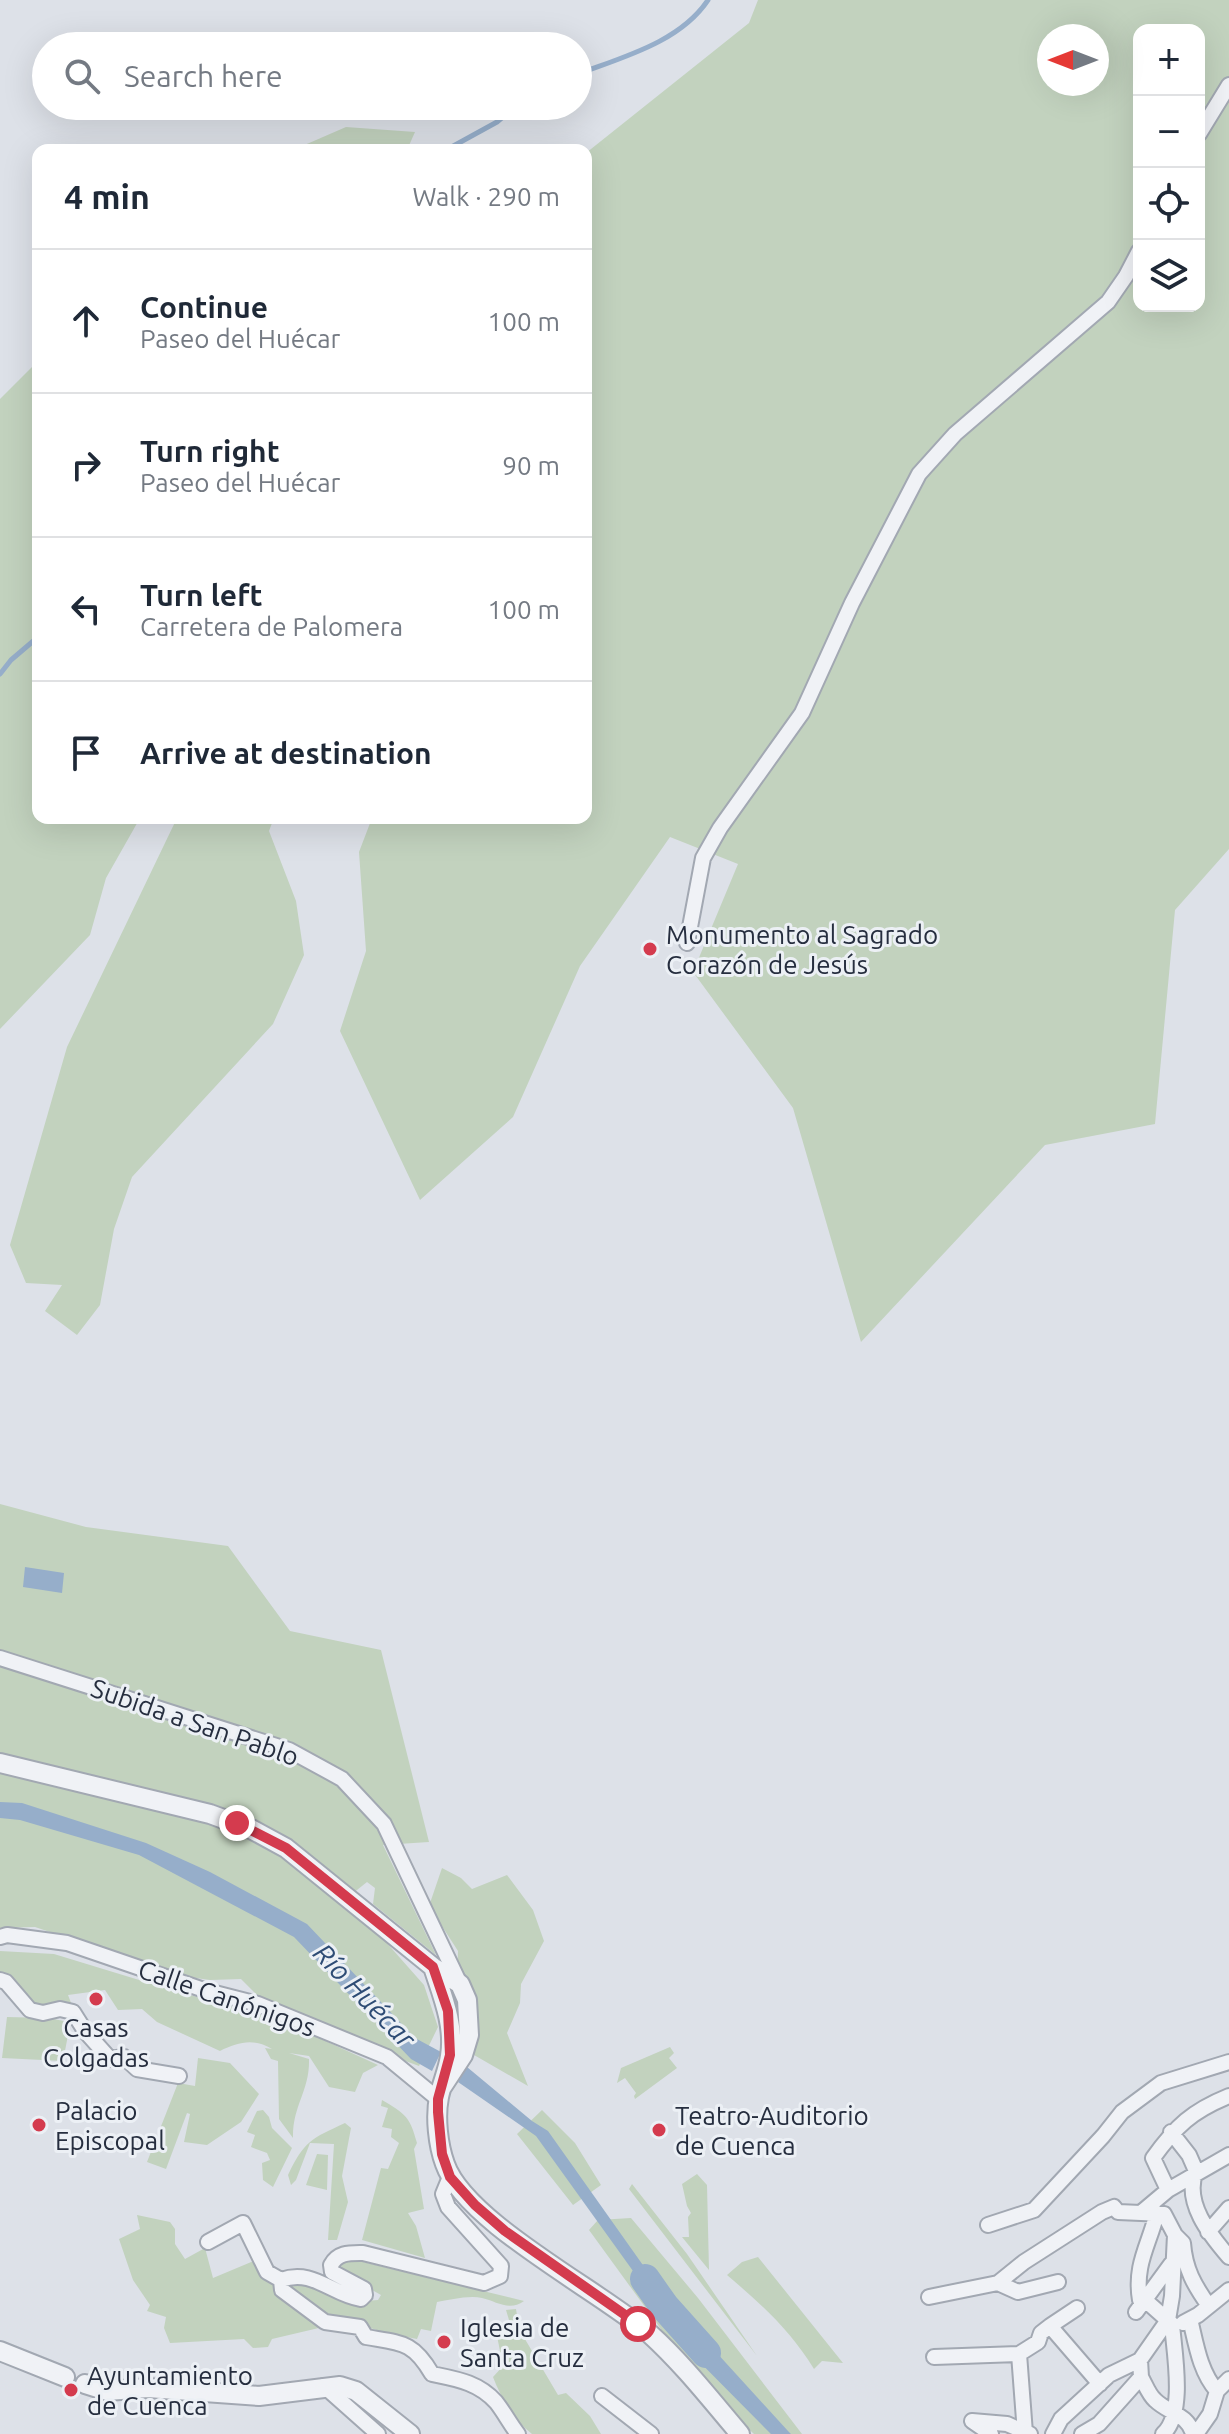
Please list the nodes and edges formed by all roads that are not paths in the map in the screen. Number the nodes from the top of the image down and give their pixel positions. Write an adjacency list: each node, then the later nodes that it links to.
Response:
1 (1229, 85): 2 (street)
2 (1205, 124)
3 (1133, 263): 4 (street)
4 (687, 943)
5 (0, 1658): 10 (street, Subida a San Pablo)
6 (0, 1763): 8 (street)
7 (0, 1937): 14 (street, Calle Canónigos)
8 (433, 1967): 10 (street); 11 (street)
9 (0, 1980): 13 (street)
10 (460, 1984): 11 (street)
11 (454, 2053): 14 (street)
12 (1229, 2062): 23 (street)
13 (179, 2076)
14 (440, 2093): 19 (street)
15 (1229, 2096): 16 (street)
16 (1171, 2132): 18 (street); 20 (street)
17 (1229, 2155): 18 (street)
18 (1196, 2171): 20 (street); 24 (street)
19 (450, 2177): 29 (street); 57 (street)
20 (1168, 2190): 22 (street)
21 (1229, 2208): 24 (street)
22 (1150, 2212): 25 (street); 31 (street); 34 (street)
23 (988, 2225)
24 (1208, 2232): 27 (street)
25 (1175, 2235): 28 (street); 35 (street)
26 (208, 2242): 29 (street)
27 (1229, 2257)
28 (1172, 2262): 34 (street); 38 (street)
29 (281, 2280): 55 (street)
30 (1058, 2282): 31 (street)
31 (998, 2283): 33 (street)
32 (1229, 2290): 35 (street)
33 (929, 2297)
34 (1141, 2306): 38 (street)
35 (1209, 2306): 37 (street)
36 (1077, 2308): 39 (street)
37 (1190, 2319): 38 (street); 50 (street)
38 (1170, 2324): 43 (street); 52 (street)
39 (1050, 2326): 41 (street); 48 (street)
40 (0, 2351): 44 (street)
41 (1019, 2354): 42 (street); 59 (street)
42 (934, 2357)
43 (1140, 2360): 45 (street); 48 (street)
44 (65, 2377)
45 (1141, 2377): 52 (street); 61 (street)
46 (1229, 2379): 50 (street)
47 (85, 2384): 49 (street)
48 (1100, 2384): 60 (street)
49 (324, 2386): 53 (street); 54 (street)
50 (1217, 2391): 63 (street)
51 (602, 2396): 56 (street)
52 (1173, 2410): 62 (street); 63 (street)
53 (378, 2434)
54 (410, 2434)
55 (518, 2434)
56 (651, 2434)
57 (740, 2434)
58 (991, 2434): 59 (street)
59 (1028, 2434)
60 (1053, 2434)
61 (1082, 2434)
62 (1163, 2434)
63 (1195, 2434)

